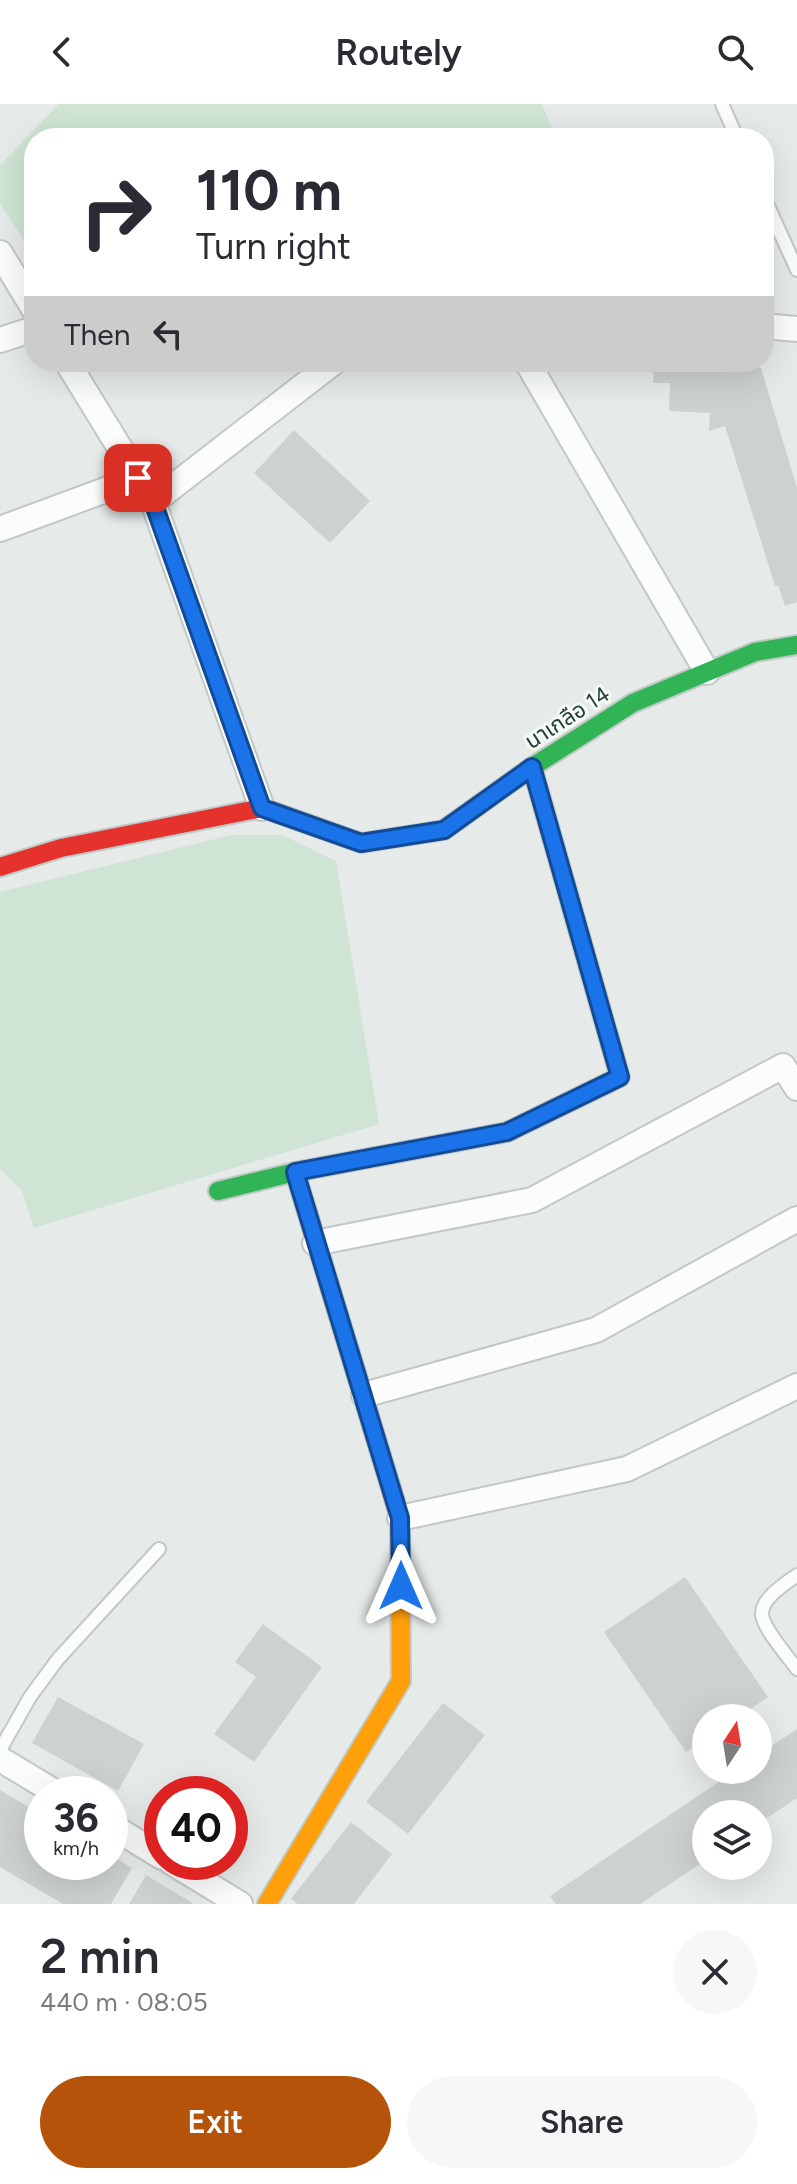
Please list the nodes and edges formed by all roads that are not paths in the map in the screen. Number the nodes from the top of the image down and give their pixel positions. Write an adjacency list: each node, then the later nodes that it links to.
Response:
1 (722, 104): 2 (lane)
2 (733, 128)
3 (774, 219): 5 (lane)
4 (0, 253): 6 (street)
5 (797, 270)
6 (24, 293)
7 (774, 327): 8 (street)
8 (797, 329)
9 (24, 332): 10 (street)
10 (0, 340)
11 (73, 372): 14 (street)
12 (321, 372): 15 (street)
13 (533, 372): 18 (street)
14 (138, 478): 15 (street); 16 (street)
15 (153, 502): 20 (street)
16 (0, 529)
17 (797, 645): 18 (street, นาเกลือ 14)
18 (707, 672): 19 (street, นาเกลือ 14)
19 (532, 767): 20 (street, นาเกลือ 14); 23 (street)
20 (262, 808): 21 (street)
21 (0, 867)
22 (797, 1088): 26 (street)
23 (295, 1172): 24 (street); 26 (street)
24 (218, 1191)
25 (797, 1219): 28 (street)
26 (315, 1243): 28 (street)
27 (797, 1386): 29 (street)
28 (364, 1395): 29 (street)
29 (400, 1518): 38 (street)
30 (159, 1549): 33 (lane)
31 (797, 1575): 32 (lane)
32 (797, 1669)
33 (0, 1750)
34 (0, 1759): 35 (street)
35 (28, 1776)
36 (201, 1880): 37 (street)
37 (240, 1904)
38 (267, 1904)

